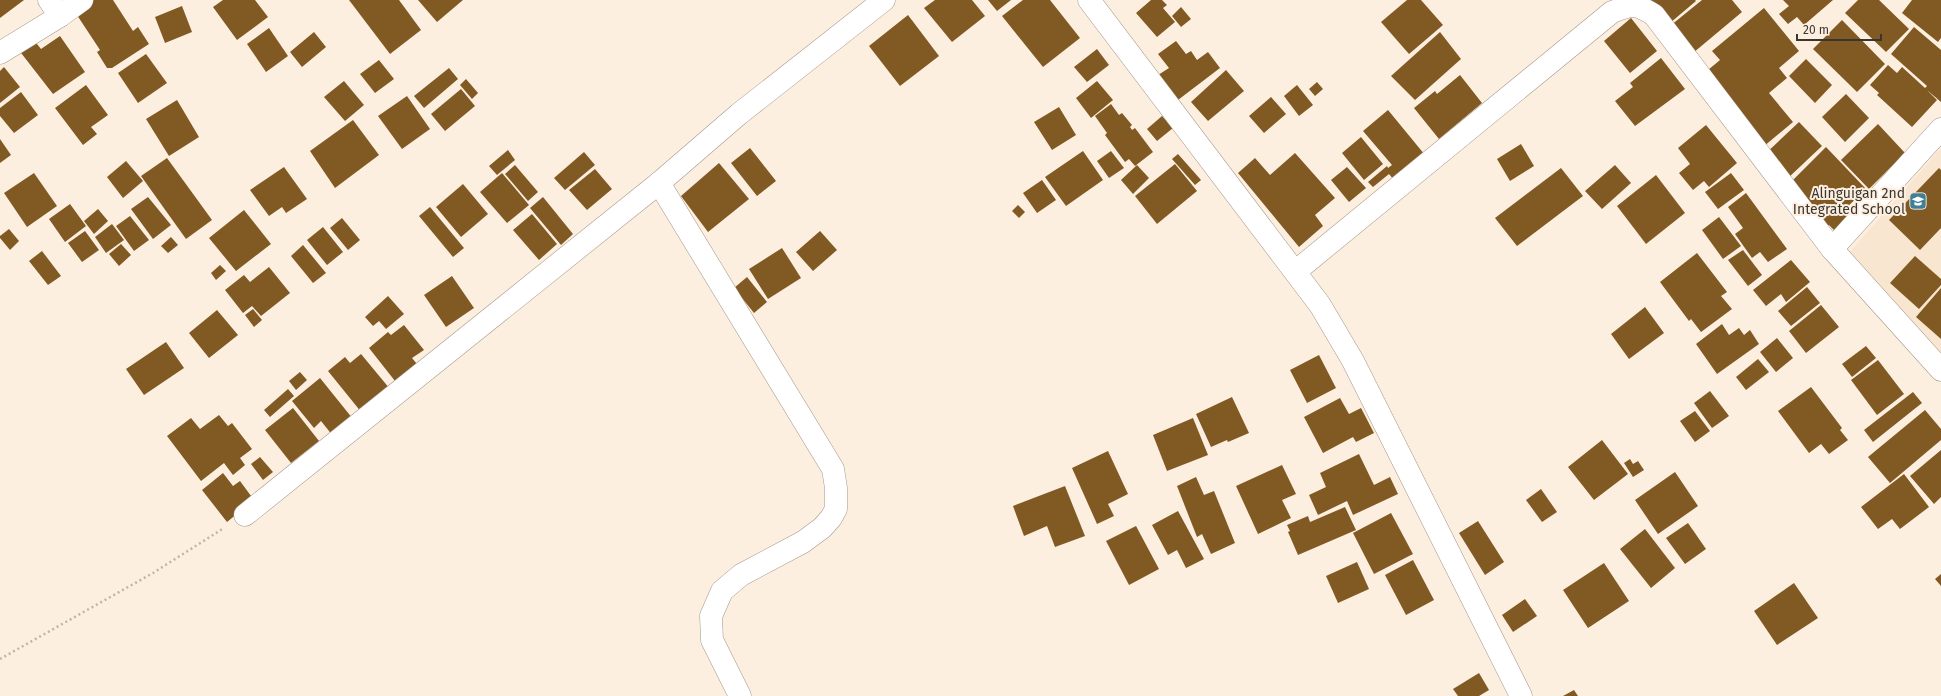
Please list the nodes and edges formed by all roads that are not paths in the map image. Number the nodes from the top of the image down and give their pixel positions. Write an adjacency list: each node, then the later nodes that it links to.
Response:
1 (82, 0): 4 (street)
2 (884, 0): 7 (street)
3 (1088, 0): 9 (street)
4 (54, 8): 5 (street)
5 (0, 53)
6 (1941, 129): 8 (street)
7 (659, 183): 11 (street); 12 (street)
8 (1832, 249): 9 (street); 10 (street)
9 (1296, 271): 13 (street)
10 (1941, 370)
11 (245, 515)
12 (740, 696)
13 (1521, 696)

